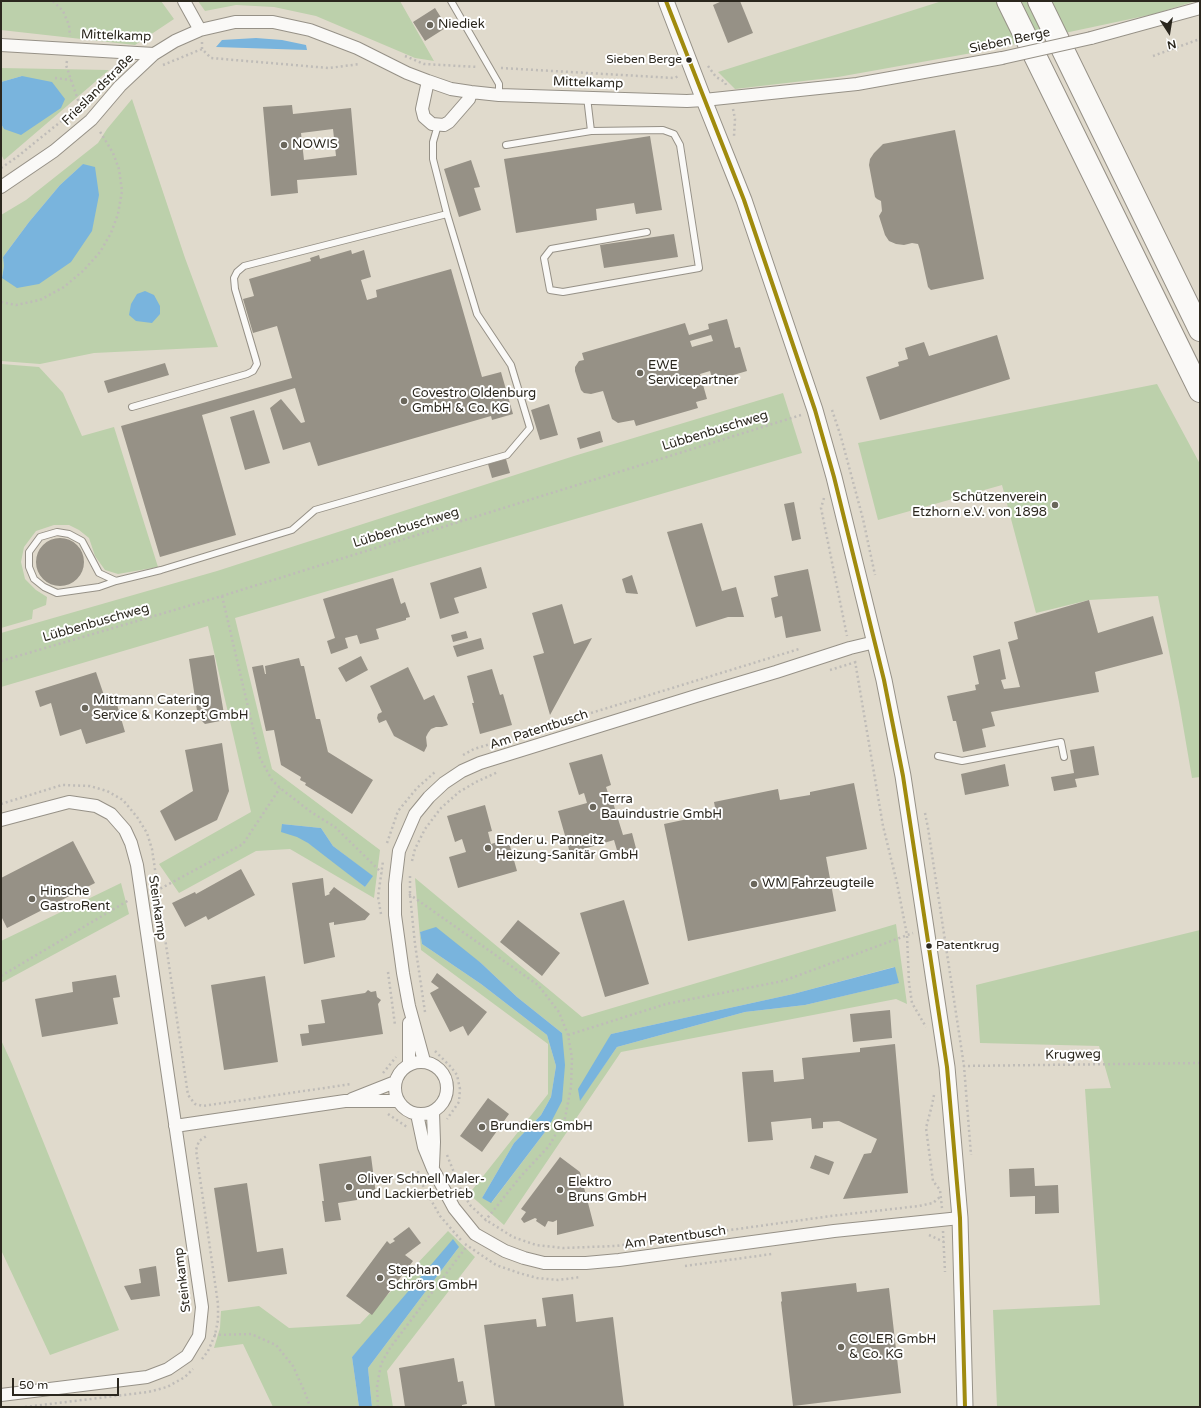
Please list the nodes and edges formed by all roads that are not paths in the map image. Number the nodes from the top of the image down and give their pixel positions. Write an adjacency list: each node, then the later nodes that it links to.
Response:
1 (184, 1): 7 (street)
2 (451, 1): 12 (lane)
3 (666, 1): 14 (street)
4 (1008, 1): 22 (highway)
5 (1039, 1): 21 (highway)
6 (1200, 8): 14 (street, Sieben Berge, bridge)
7 (200, 30): 9 (street, Mittelkamp); 10 (street, Mittelkamp)
8 (1, 44): 9 (street, Mittelkamp)
9 (154, 54): 18 (street, Frieslandstraße)
10 (428, 81): 11 (street, Mittelkamp); 15 (street)
11 (471, 92): 12 (street, Mittelkamp); 15 (street)
12 (499, 94): 13 (street, Mittelkamp)
13 (587, 97): 14 (street, Mittelkamp); 16 (lane)
14 (704, 100): 25 (street)
15 (438, 126): 19 (lane)
16 (592, 131): 17 (lane); 20 (lane)
17 (506, 145)
18 (1, 187)
19 (447, 214): 23 (lane); 24 (lane)
20 (647, 232)
21 (1200, 330)
22 (1200, 391)
23 (132, 407)
24 (116, 581): 24 (lane)
25 (875, 642): 29 (street, Am Patentbusch); 39 (street)
26 (938, 756): 27 (lane)
27 (1064, 757)
28 (1, 820): 37 (street, Steinkamp)
29 (409, 1006): 30 (street, Am Patentbusch); 31 (street, Am Patentbusch)
30 (424, 1062): 31 (street); 35 (street)
31 (410, 1064): 32 (street)
32 (395, 1082): 33 (street); 34 (street)
33 (345, 1101): 34 (street); 37 (street)
34 (397, 1101): 36 (street)
35 (433, 1112): 36 (street); 38 (street)
36 (417, 1114): 38 (street, Am Patentbusch)
37 (175, 1126): 40 (street, Steinkamp)
38 (433, 1169): 39 (street, Am Patentbusch)
39 (960, 1218): 41 (street)
40 (1, 1395)
41 (965, 1407)

